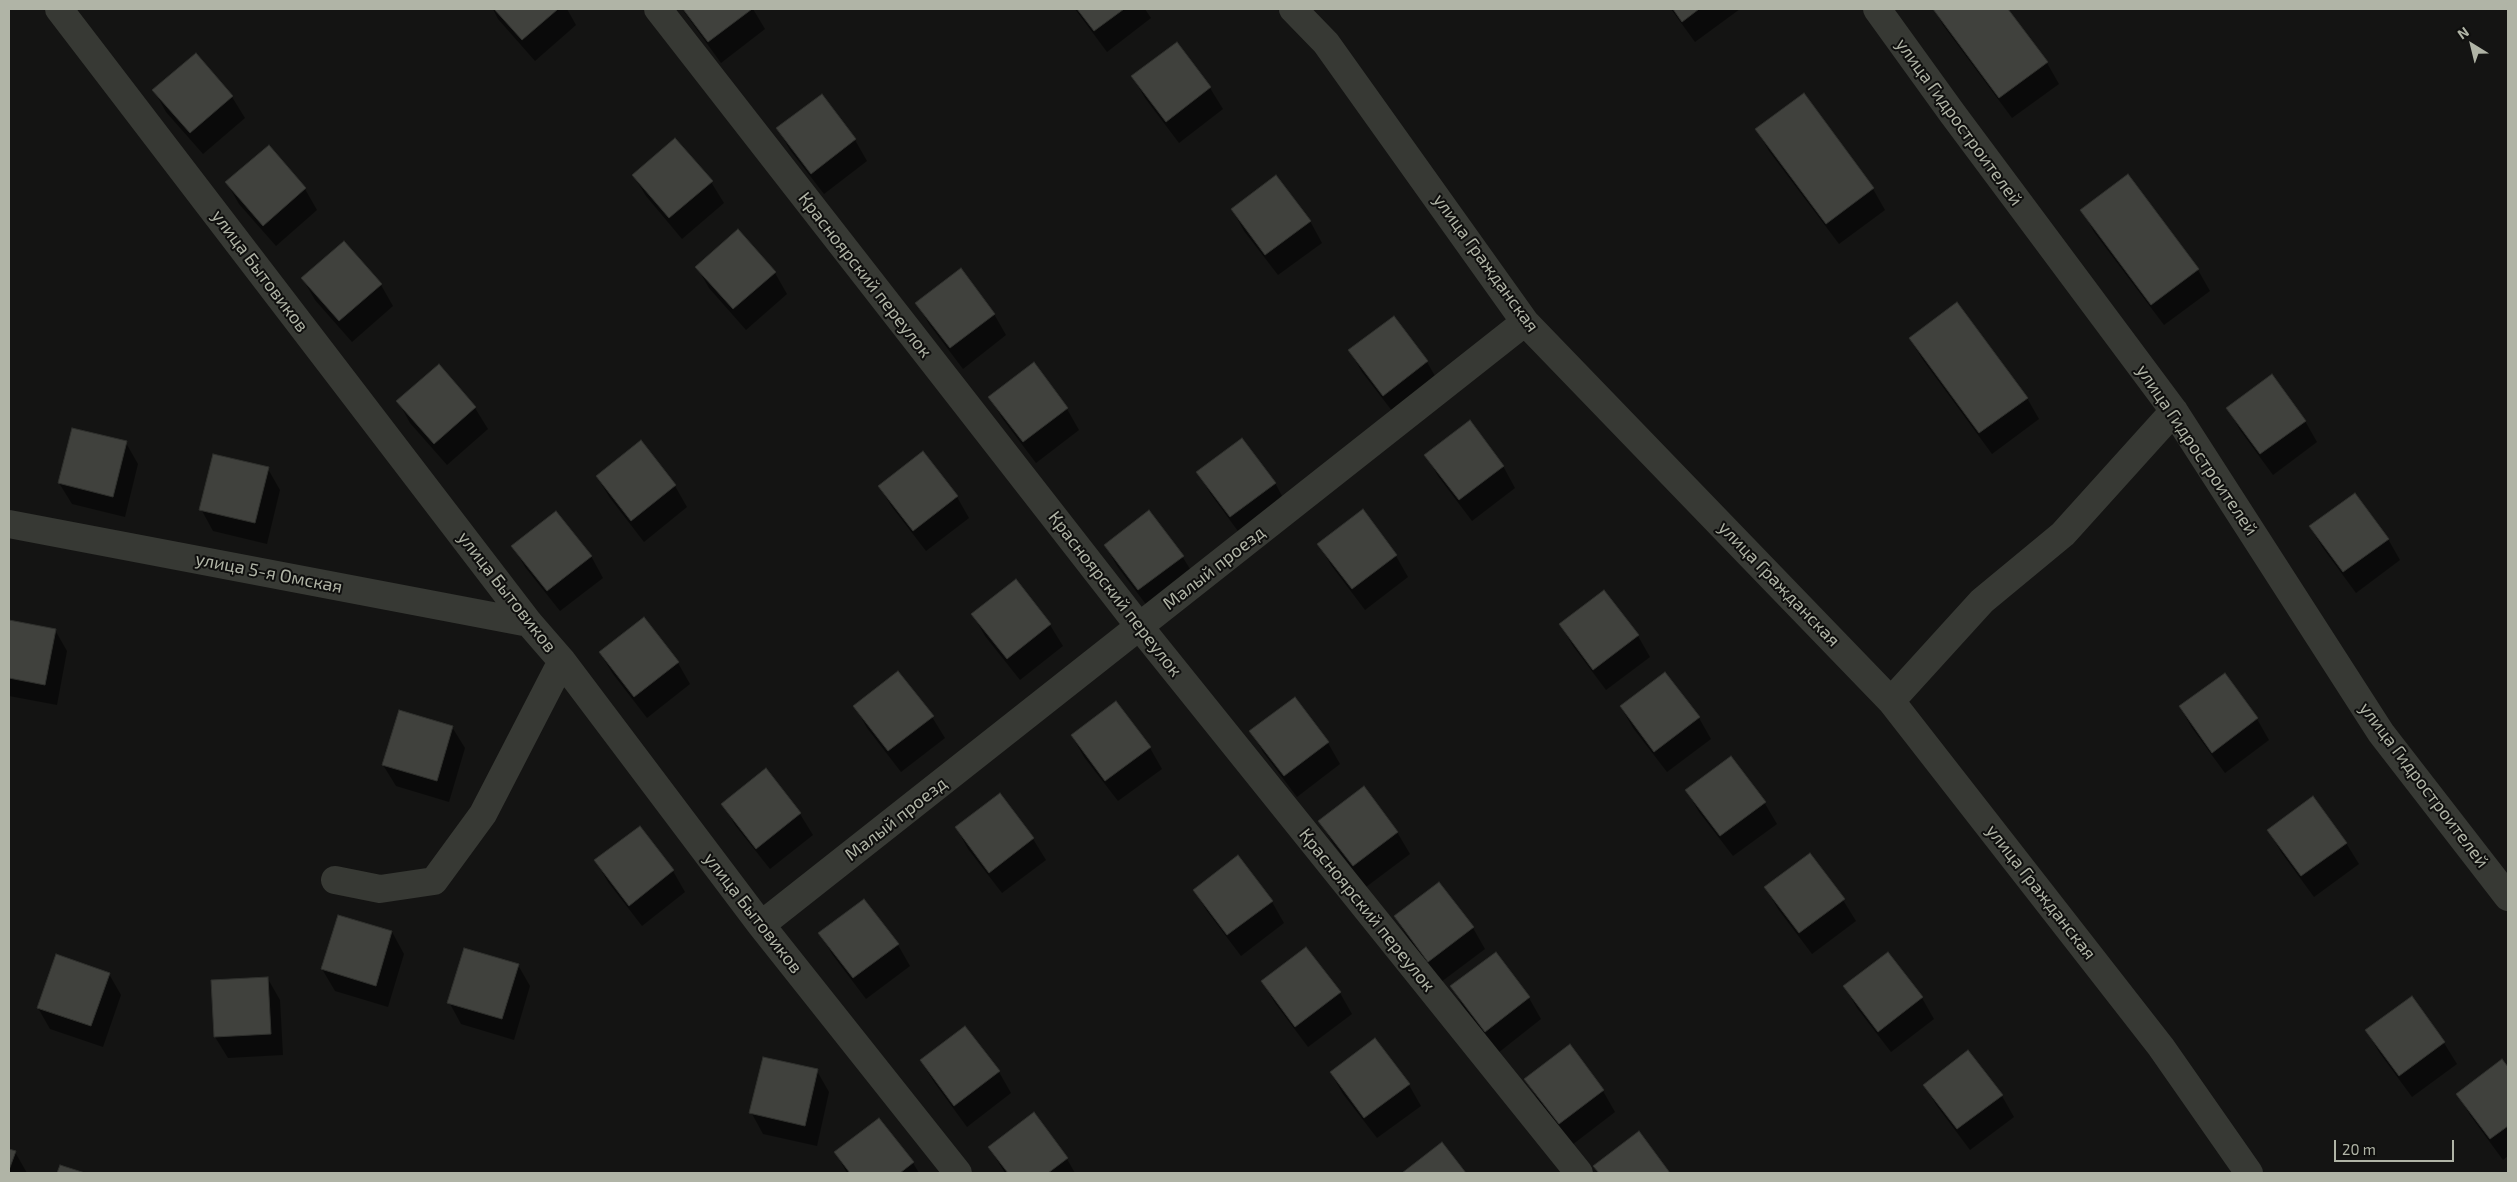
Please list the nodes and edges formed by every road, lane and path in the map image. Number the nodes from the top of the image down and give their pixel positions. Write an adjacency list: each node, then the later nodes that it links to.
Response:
1 (59, 9): 8 (street, улица Бытовиков)
2 (658, 9): 9 (street, Красноярский переулок)
3 (1293, 9): 5 (street, улица Гражданская)
4 (1877, 9): 6 (street, улица Гидростроителей)
5 (1525, 322): 9 (street, Малый проезд); 11 (street, улица Гражданская)
6 (2174, 411): 11 (street); 13 (street, улица Гидростроителей)
7 (9, 524): 8 (street, улица 5-я Омская)
8 (529, 623): 10 (street, улица Бытовиков)
9 (1139, 626): 14 (street, Малый проезд); 16 (street, Красноярский переулок)
10 (562, 661): 12 (street); 14 (street, улица Бытовиков)
11 (1892, 701): 17 (street, улица Гражданская)
12 (334, 880)
13 (2508, 897)
14 (761, 925): 15 (street, улица Бытовиков)
15 (958, 1173)
16 (1579, 1173)
17 (2249, 1173)

